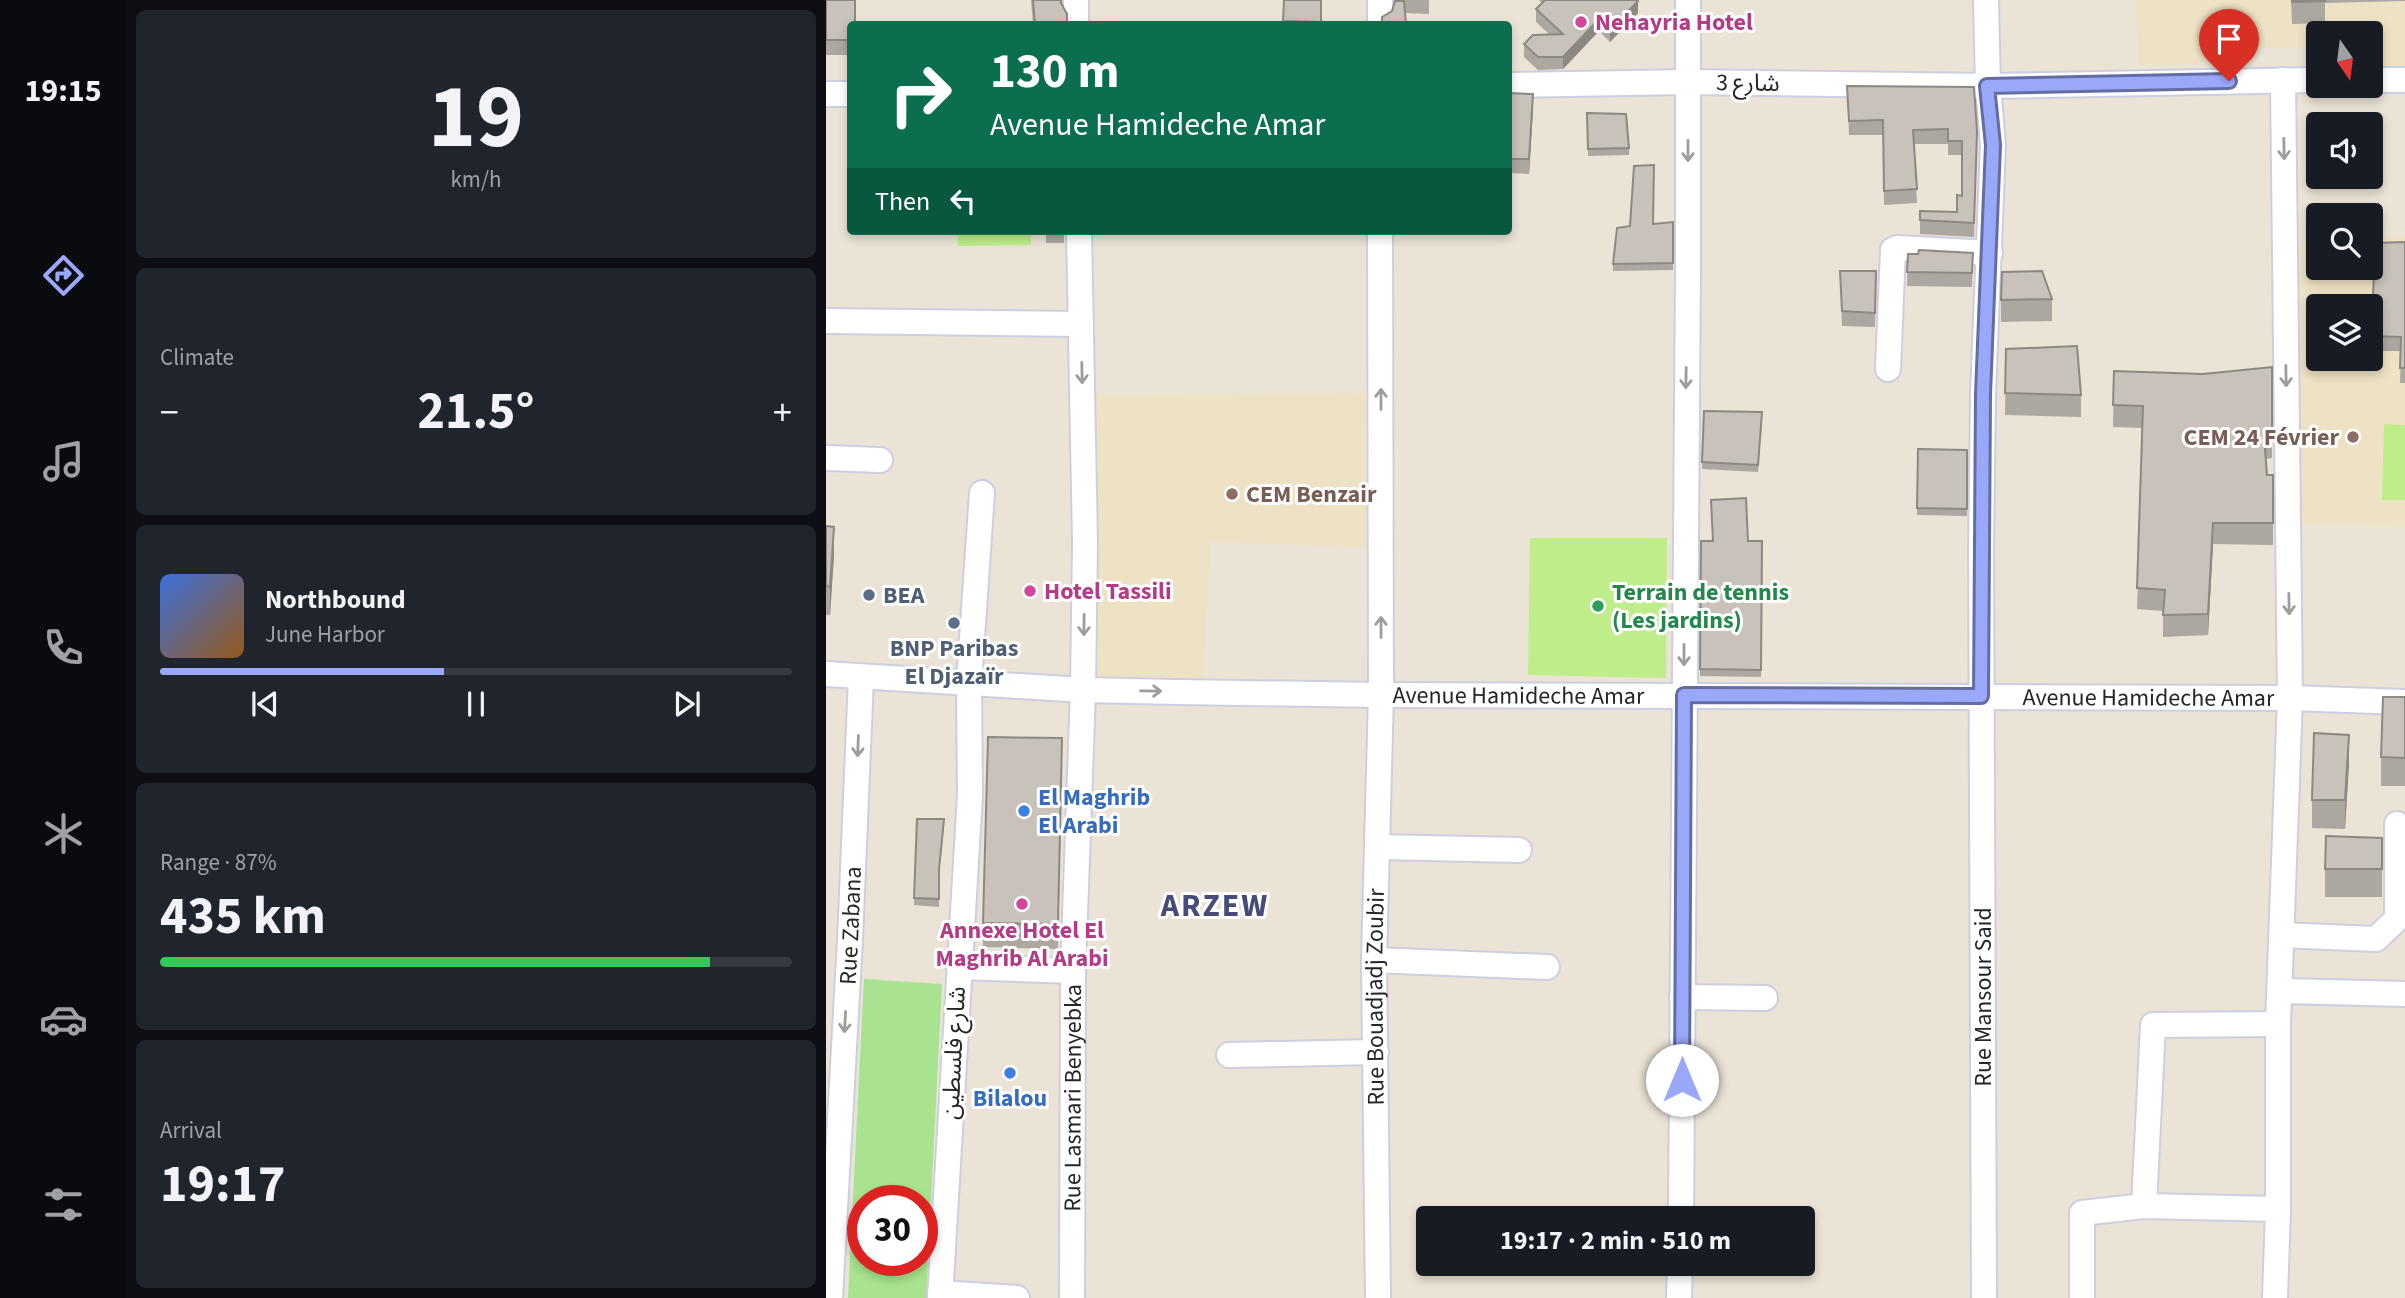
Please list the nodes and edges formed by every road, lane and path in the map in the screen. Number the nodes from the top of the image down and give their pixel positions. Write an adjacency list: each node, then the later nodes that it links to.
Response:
1 (1076, 0): 5 (street)
2 (1380, 0): 6 (street)
3 (1688, 0): 11 (street)
4 (1986, 0): 13 (street, Rue Mansour Said)
5 (1076, 21)
6 (1380, 21)
7 (2283, 80): 8 (street, شارع 3); 13 (street, شارع 3); 32 (street, one-way to 32)
8 (2306, 80)
9 (2384, 80): 10 (street)
10 (2405, 80)
11 (1688, 82): 12 (street, شارع 3); 13 (street, شارع 3); 30 (street, one-way to 30)
12 (1512, 85)
13 (1987, 86): 18 (street, Rue Mansour Said)
14 (826, 94): 15 (street)
15 (847, 94)
16 (1079, 235): 20 (street, Rue Lasmari Benyebka)
17 (1380, 235): 29 (street, Rue Bouadjadj Zoubir, one-way to 17)
18 (1990, 253): 21 (street); 31 (street, Rue Mansour Said)
19 (826, 321): 20 (street)
20 (1081, 324): 28 (street, Rue Lasmari Benyebka, one-way to 28)
21 (1888, 369)
22 (826, 458): 23 (street)
23 (880, 460)
24 (982, 493): 27 (street, شارع فلسطين)
25 (826, 674): 26 (street, Avenue Hamideche Amar)
26 (861, 678): 27 (street, Avenue Hamideche Amar); 38 (street, Rue Zabana, one-way to 38)
27 (969, 682): 28 (street, Avenue Hamideche Amar); 40 (street, شارع فلسطين)
28 (1083, 690): 29 (street, Avenue Hamideche Amar, one-way to 29); 42 (street, Rue Lasmari Benyebka)
29 (1381, 695): 30 (street, Avenue Hamideche Amar); 35 (street, Rue Bouadjadj Zoubir)
30 (1684, 695): 31 (street, Avenue Hamideche Amar); 45 (street)
31 (1981, 696): 32 (street, Avenue Hamideche Amar); 61 (street, Rue Mansour Said)
32 (2290, 698): 33 (street, Avenue Hamideche Amar); 37 (street)
33 (2405, 702)
34 (2397, 824): 37 (street)
35 (1378, 847): 36 (street); 39 (street, Rue Bouadjadj Zoubir)
36 (1519, 850)
37 (2282, 935): 43 (street)
38 (838, 940): 53 (street, Rue Zabana, one-way to 53)
39 (1374, 960): 41 (street); 48 (street, Rue Bouadjadj Zoubir)
40 (958, 967): 42 (street); 55 (street, شارع فلسطين)
41 (1547, 967)
42 (1073, 971): 58 (street, Rue Lasmari Benyebka)
43 (2281, 991): 44 (street); 47 (street)
44 (2405, 994)
45 (1682, 997): 46 (street); 50 (street)
46 (1765, 998)
47 (2278, 1024): 51 (street); 52 (street)
48 (1376, 1052): 49 (street); 59 (street, Rue Bouadjadj Zoubir)
49 (1229, 1055)
50 (1681, 1206)
51 (2144, 1206): 52 (street); 62 (street)
52 (2278, 1209): 63 (street)
53 (829, 1234): 56 (street, Rue Zabana)
54 (1680, 1276): 60 (street)
55 (940, 1296): 57 (street)
56 (830, 1298)
57 (1017, 1298)
58 (1072, 1298)
59 (1378, 1298)
60 (1679, 1298)
61 (1984, 1298)
62 (2082, 1298)
63 (2275, 1298)

